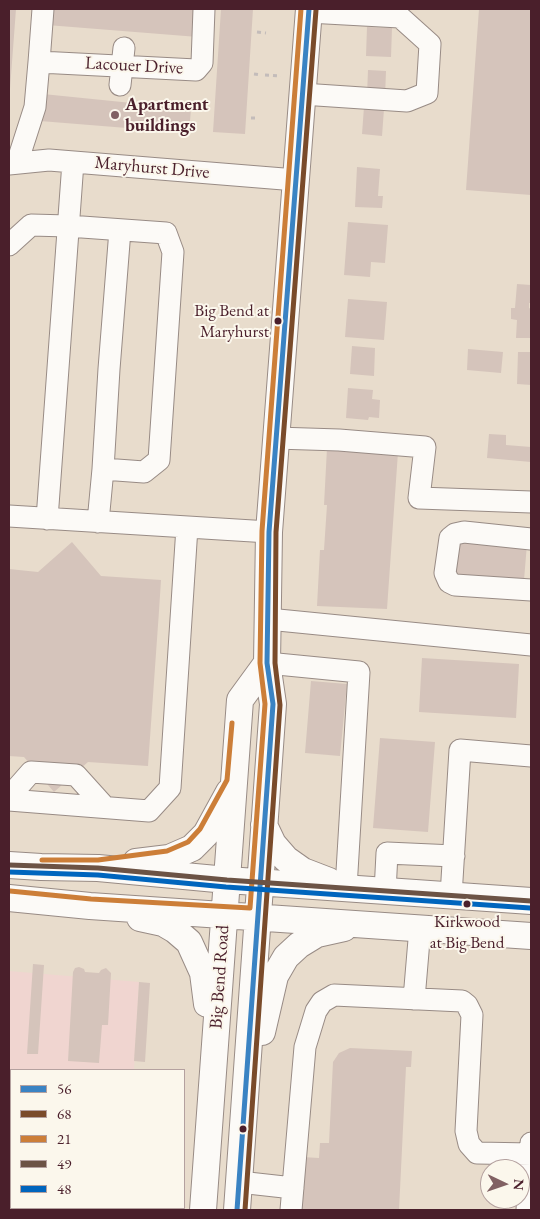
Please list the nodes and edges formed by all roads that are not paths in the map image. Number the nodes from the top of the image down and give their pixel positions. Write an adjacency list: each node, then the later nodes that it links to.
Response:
1 (43, 9): 4 (street)
2 (204, 9): 4 (street, Lacouer Drive)
3 (308, 11): 5 (main road, Big Bend Road); 5 (street)
4 (39, 62): 7 (street)
5 (302, 94): 8 (main road, Big Bend Road)
6 (72, 162): 7 (street, Maryhurst Drive); 8 (street, Maryhurst Drive); 9 (street)
7 (13, 164)
8 (296, 180): 12 (main road, Big Bend Road)
9 (68, 226): 10 (street); 11 (street); 16 (street)
10 (120, 230): 13 (street); 13 (street)
11 (9, 245)
12 (276, 438): 14 (street); 19 (main road, Big Bend Road)
13 (103, 469): 17 (street)
14 (531, 502)
15 (9, 516): 16 (street)
16 (47, 519): 17 (street)
17 (98, 522): 18 (street)
18 (187, 527): 19 (street); 28 (street)
19 (269, 532): 22 (main road, Big Bend Road)
20 (531, 539): 21 (street)
21 (531, 590)
22 (268, 618): 23 (street); 24 (main road, Big Bend Road)
23 (531, 646)
24 (267, 662): 26 (main road, Big Bend Road); 29 (main road, Big Bend Road); 35 (street)
25 (531, 756): 30 (street)
26 (234, 782): 32 (main road); 33 (main road, Big Bend Road)
27 (9, 798): 28 (street); 28 (street)
28 (104, 806)
29 (264, 825): 34 (main road, Big Bend Road); 35 (main road)
30 (454, 856): 36 (street); 37 (street)
31 (9, 865): 32 (main road)
32 (98, 868): 33 (main road)
33 (226, 880): 34 (main road); 41 (main road, Big Bend Road)
34 (259, 883): 35 (main road); 42 (main road, Big Bend Road)
35 (346, 888): 36 (main road)
36 (385, 892): 37 (main road)
37 (451, 896): 39 (main road)
38 (9, 898): 40 (main road)
39 (531, 902)
40 (90, 906): 41 (main road); 47 (main road)
41 (224, 914): 42 (main road); 47 (main road, Big Bend Road)
42 (257, 916): 43 (main road); 48 (main road, Big Bend Road)
43 (358, 925): 44 (main road); 48 (main road)
44 (420, 928): 45 (main road); 46 (street)
45 (531, 936)
46 (414, 999): 49 (street); 51 (street)
47 (214, 1075): 52 (main road, Big Bend Road)
48 (244, 1109): 50 (main road, Big Bend Road)
49 (531, 1149): 55 (street)
50 (239, 1182): 51 (street); 53 (main road, Big Bend Road)
51 (293, 1188): 54 (street)
52 (203, 1210)
53 (237, 1210)
54 (291, 1210)
55 (526, 1210)

